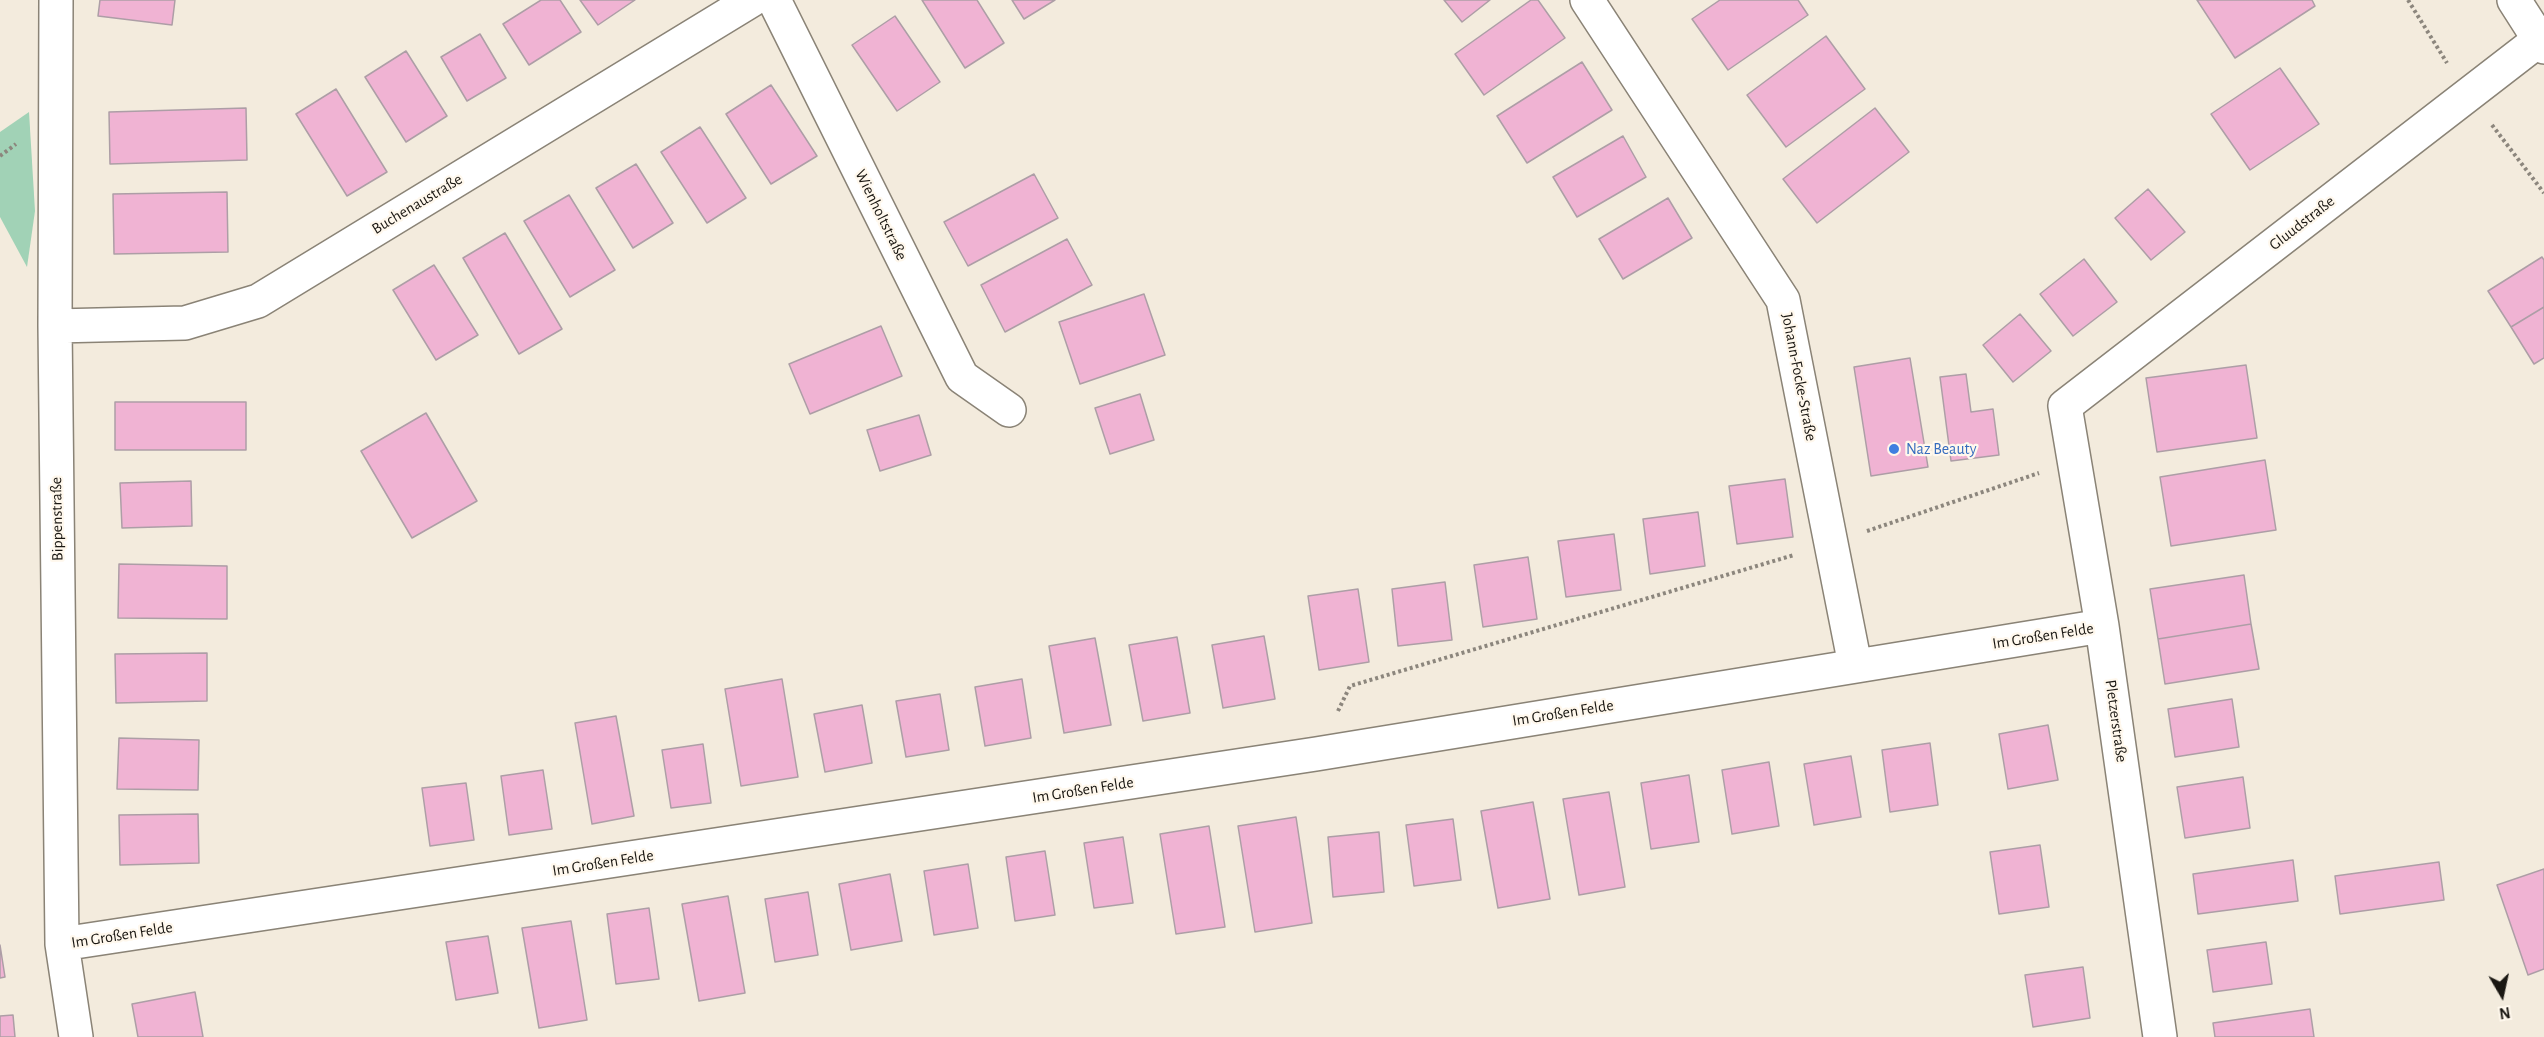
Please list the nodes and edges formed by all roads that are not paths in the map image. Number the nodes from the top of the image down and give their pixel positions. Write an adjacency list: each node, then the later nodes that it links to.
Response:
1 (56, 0): 7 (street, Bippenstraße)
2 (752, 0): 7 (street, Buchenaustraße)
3 (774, 0): 9 (street, Wienholtstraße)
4 (1587, 0): 11 (street, Johann-Focke-Straße)
5 (2514, 0): 6 (street)
6 (2542, 44): 8 (street, Gluudstraße)
7 (55, 326): 12 (street, Bippenstraße)
8 (2065, 406): 10 (street, Pletzerstraße)
9 (1009, 410)
10 (2102, 626): 11 (street, Im Großen Felde); 14 (street, Pletzerstraße)
11 (1855, 665): 12 (street, Im Großen Felde)
12 (62, 945): 13 (street, Bippenstraße)
13 (76, 1037)
14 (2160, 1037)

